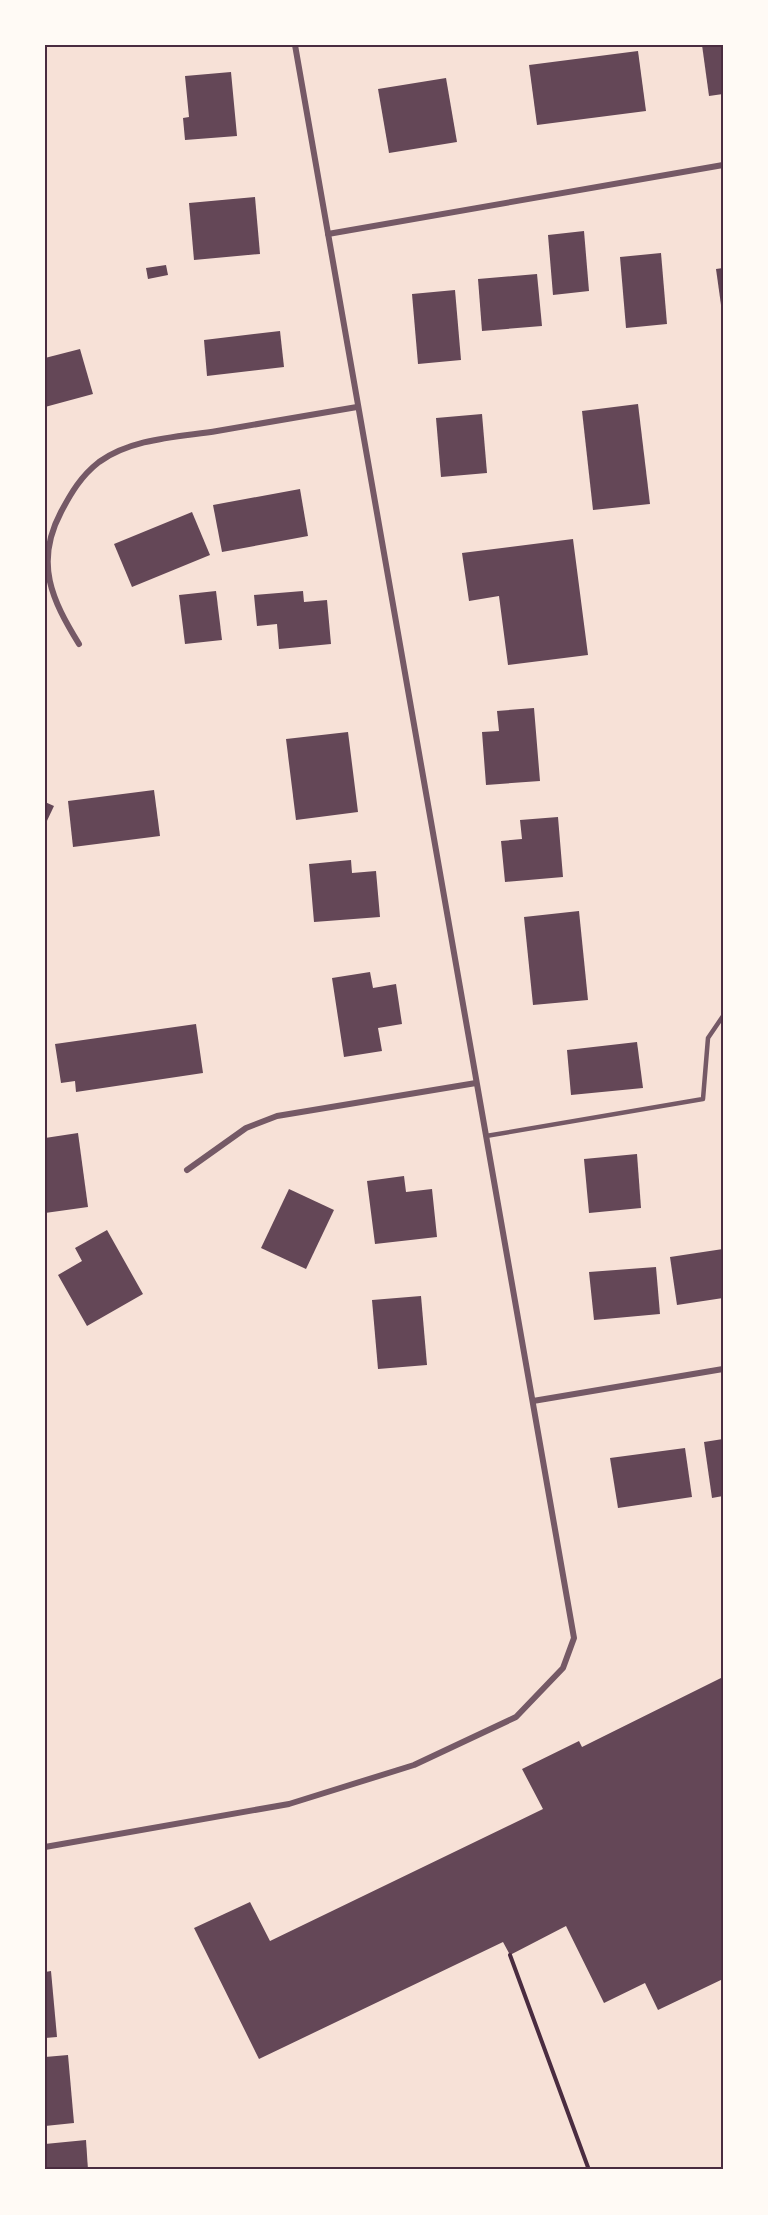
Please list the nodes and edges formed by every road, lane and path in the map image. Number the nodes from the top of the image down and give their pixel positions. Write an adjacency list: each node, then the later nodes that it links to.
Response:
1 (295, 45): 3 (street)
2 (723, 165): 3 (street)
3 (328, 234): 4 (street)
4 (357, 407): 5 (street); 7 (street)
5 (79, 644)
6 (723, 1016): 8 (lane)
7 (476, 1083): 8 (street); 9 (street)
8 (486, 1136): 11 (street)
9 (187, 1170)
10 (723, 1369): 11 (street)
11 (533, 1401): 12 (street)
12 (45, 1847)
13 (510, 1955): 14 (path)
14 (589, 2170)

